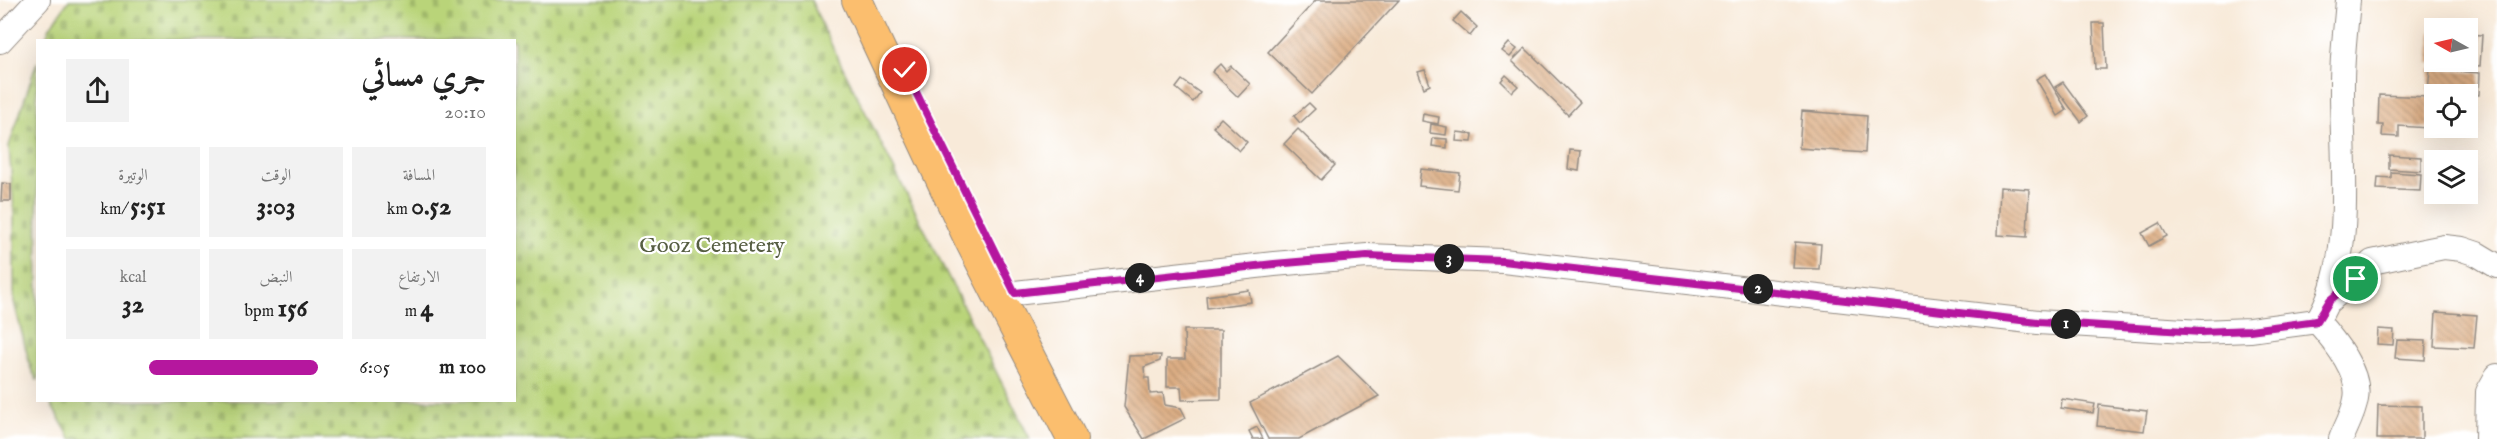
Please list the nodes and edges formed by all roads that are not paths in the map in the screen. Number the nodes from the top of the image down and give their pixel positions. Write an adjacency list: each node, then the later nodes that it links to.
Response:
1 (38, 0): 5 (street)
2 (857, 0): 11 (main road)
3 (873, 0): 7 (main road)
4 (2348, 0): 8 (street)
5 (0, 41)
6 (2496, 259): 8 (street)
7 (1015, 293): 9 (street); 12 (main road)
8 (2330, 300): 9 (street)
9 (2317, 321): 13 (street)
10 (2497, 376): 14 (street)
11 (1072, 439)
12 (1088, 439)
13 (2341, 439)
14 (2487, 439)

